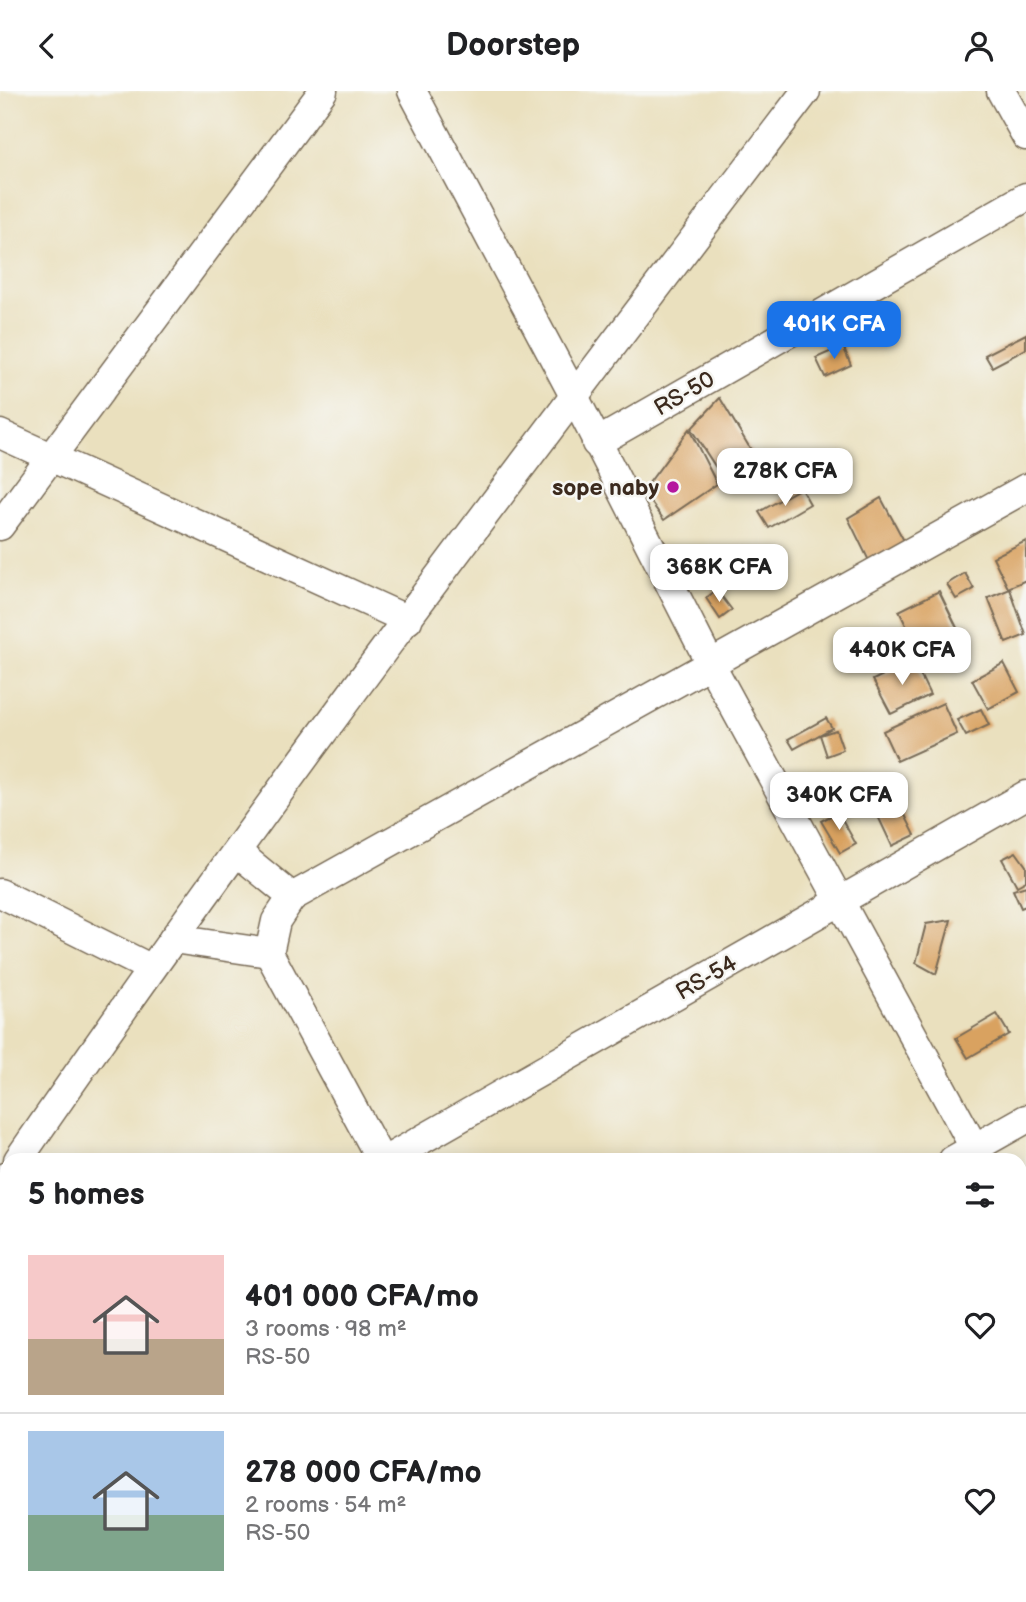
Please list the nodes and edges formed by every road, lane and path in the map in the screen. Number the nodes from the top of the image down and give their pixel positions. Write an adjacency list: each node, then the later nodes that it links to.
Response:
1 (323, 91): 10 (street)
2 (412, 91): 7 (street)
3 (806, 91): 7 (street)
4 (1001, 91): 5 (street)
5 (1026, 136)
6 (1026, 197): 9 (street, RS-50)
7 (574, 395): 9 (street); 13 (street)
8 (0, 434): 10 (street)
9 (596, 443): 14 (street)
10 (52, 457): 12 (street); 13 (street)
11 (1026, 488): 14 (street)
12 (0, 526)
13 (408, 620): 16 (street)
14 (710, 663): 18 (street); 19 (street)
15 (1026, 795): 19 (street, RS-54)
16 (237, 852): 18 (street); 20 (street)
17 (0, 893): 22 (street)
18 (292, 897): 21 (street)
19 (840, 901): 26 (street, RS-54); 27 (street)
20 (173, 939): 21 (street); 22 (street)
21 (269, 953): 25 (street)
22 (150, 968): 24 (street)
23 (1026, 1119): 28 (street)
24 (23, 1153)
25 (379, 1153)
26 (395, 1153)
27 (967, 1153)
28 (974, 1153)

